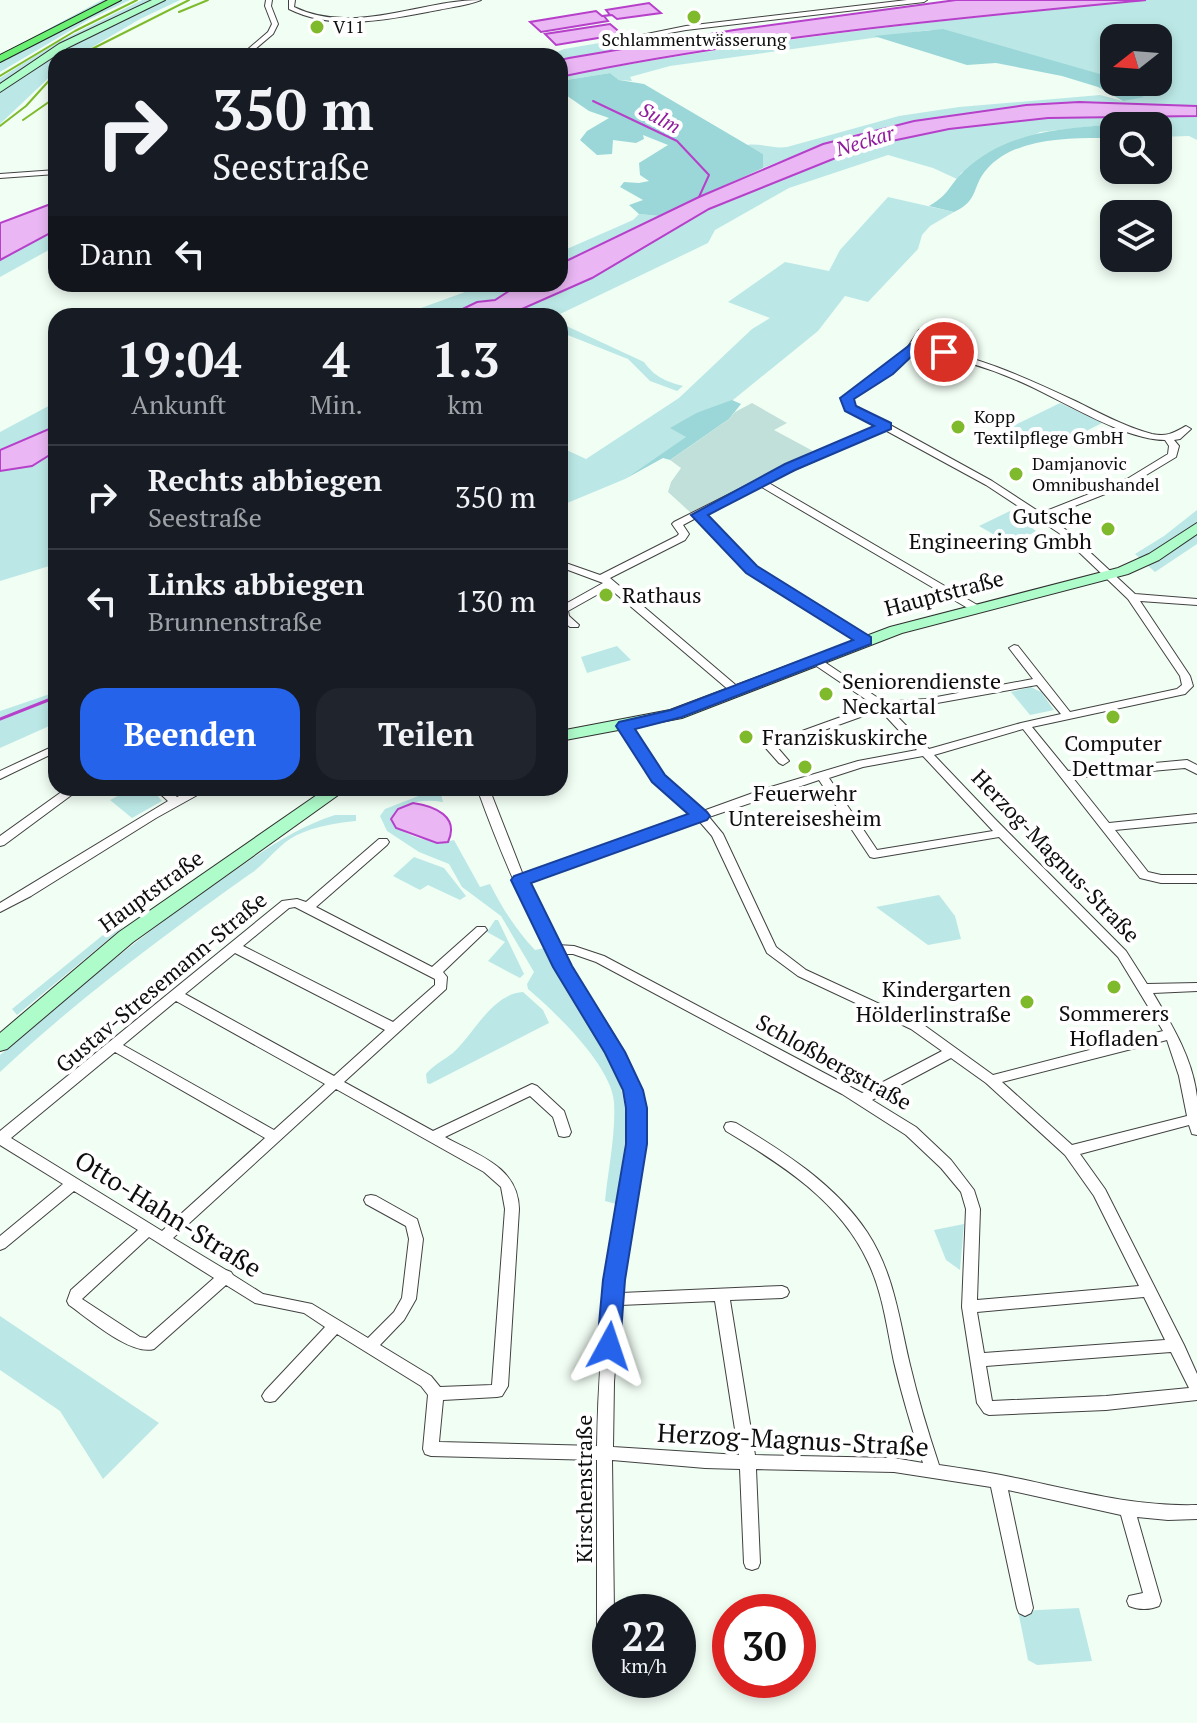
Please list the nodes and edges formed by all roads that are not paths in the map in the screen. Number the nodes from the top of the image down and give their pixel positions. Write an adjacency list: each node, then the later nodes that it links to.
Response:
1 (116, 0): 11 (highway)
2 (160, 0): 8 (main road)
3 (269, 0): 9 (street)
4 (292, 0): 5 (street)
5 (478, 0)
6 (924, 0): 7 (street)
7 (625, 39)
8 (60, 48)
9 (253, 48)
10 (48, 56): 12 (main road)
11 (0, 59)
12 (0, 89)
13 (48, 173): 14 (street)
14 (0, 176)
15 (922, 332): 16 (street)
16 (911, 348): 17 (street); 19 (street)
17 (886, 426): 20 (street); 22 (street)
18 (1186, 429): 19 (street)
19 (1169, 439): 22 (street)
20 (760, 482): 21 (street); 30 (street)
21 (698, 515): 26 (street); 33 (street)
22 (1041, 516): 25 (street)
23 (1197, 527): 25 (main road, Hauptstraße)
24 (568, 567): 26 (street)
25 (1111, 575): 27 (street); 30 (main road, Hauptstraße)
26 (606, 580): 29 (street); 37 (street)
27 (1132, 597): 28 (street); 39 (street)
28 (1197, 602)
29 (568, 606)
30 (975, 608): 33 (main road, Hauptstraße)
31 (568, 620): 32 (street)
32 (574, 625)
33 (865, 641): 35 (main road, Hauptstraße)
34 (1014, 648): 36 (street)
35 (816, 661): 37 (main road, Hauptstraße); 38 (street, Herzog-Magnus-Straße)
36 (1039, 681): 38 (street); 39 (street)
37 (734, 689): 41 (main road, Hauptstraße)
38 (882, 706): 44 (street, Herzog-Magnus-Straße); 45 (street)
39 (1067, 715): 40 (street)
40 (1025, 725): 44 (street); 48 (street)
41 (625, 726): 42 (main road, Hauptstraße); 56 (street)
42 (568, 735)
43 (48, 752): 47 (street)
44 (927, 753): 49 (street); 59 (street, Herzog-Magnus-Straße)
45 (783, 761)
46 (1197, 770): 48 (street)
47 (0, 775)
48 (1064, 775): 58 (street)
49 (822, 776): 56 (street); 59 (street)
50 (64, 796): 60 (street)
51 (169, 796): 55 (street)
52 (188, 796): 55 (street)
53 (326, 796): 75 (main road, Hauptstraße)
54 (486, 796): 63 (street, Kirschenstraße)
55 (176, 802): 64 (street)
56 (701, 816): 63 (street); 77 (street)
57 (1197, 818): 58 (street)
58 (1105, 827): 62 (street)
59 (1002, 833): 71 (street, Herzog-Magnus-Straße)
60 (0, 842)
61 (383, 842): 65 (street)
62 (1197, 879)
63 (520, 880): 68 (street, Kirschenstraße)
64 (1, 906)
65 (307, 908): 67 (street, Gustav-Stresemann-Straße); 69 (street)
66 (481, 930): 69 (street)
67 (234, 947): 72 (street, Gustav-Stresemann-Straße); 73 (street)
68 (554, 949): 80 (street, Schloßbergstraße); 97 (street, Kirschenstraße)
69 (434, 973): 73 (street)
70 (1197, 987): 71 (street)
71 (1146, 989): 74 (street, Herzog-Magnus-Straße)
72 (176, 995): 76 (street, Gustav-Stresemann-Straße); 79 (street)
73 (393, 1028): 79 (street)
74 (1171, 1034): 78 (street); 81 (street, Herzog-Magnus-Straße)
75 (0, 1044)
76 (115, 1046): 84 (street); 86 (street, Gustav-Stresemann-Straße)
77 (953, 1051): 78 (street); 80 (street)
78 (991, 1080): 87 (street)
79 (334, 1083): 84 (street); 85 (street)
80 (862, 1099): 98 (street, Schloßbergstraße)
81 (1196, 1124): 87 (street)
82 (731, 1127): 108 (street)
83 (564, 1132): 85 (street)
84 (275, 1137): 91 (street)
85 (433, 1137): 104 (street)
86 (0, 1138): 88 (street, Otto-Hahn-Straße)
87 (1070, 1151): 94 (street)
88 (74, 1183): 90 (street, Otto-Hahn-Straße); 92 (street)
89 (371, 1200): 101 (street)
90 (149, 1229): 91 (street, Otto-Hahn-Straße); 93 (street)
91 (164, 1238): 93 (street, Otto-Hahn-Straße)
92 (0, 1244)
93 (226, 1276): 99 (street, Otto-Hahn-Straße)
94 (1150, 1291): 98 (street); 100 (street)
95 (782, 1292): 96 (street)
96 (722, 1295): 97 (street); 107 (street)
97 (612, 1299): 106 (street, Kirschenstraße)
98 (969, 1307): 102 (street, Schloßbergstraße)
99 (336, 1325): 101 (street, Otto-Hahn-Straße); 105 (street)
100 (1176, 1345): 102 (street); 103 (street)
101 (369, 1346): 104 (street, Otto-Hahn-Straße)
102 (978, 1360): 103 (street, Schloßbergstraße)
103 (1197, 1392)
104 (436, 1394): 106 (street, Herzog-Magnus-Straße)
105 (270, 1396)
106 (605, 1453): 107 (street, Herzog-Magnus-Straße); 113 (street, Kirschenstraße)
107 (748, 1461): 108 (street, Herzog-Magnus-Straße); 112 (street)
108 (933, 1470): 109 (street, Herzog-Magnus-Straße)
109 (998, 1481): 110 (street, Herzog-Magnus-Straße); 115 (street)
110 (1127, 1509): 111 (street, Herzog-Magnus-Straße); 114 (street)
111 (1197, 1512)
112 (752, 1563)
113 (606, 1594)
114 (1135, 1601)
115 (1025, 1608)

